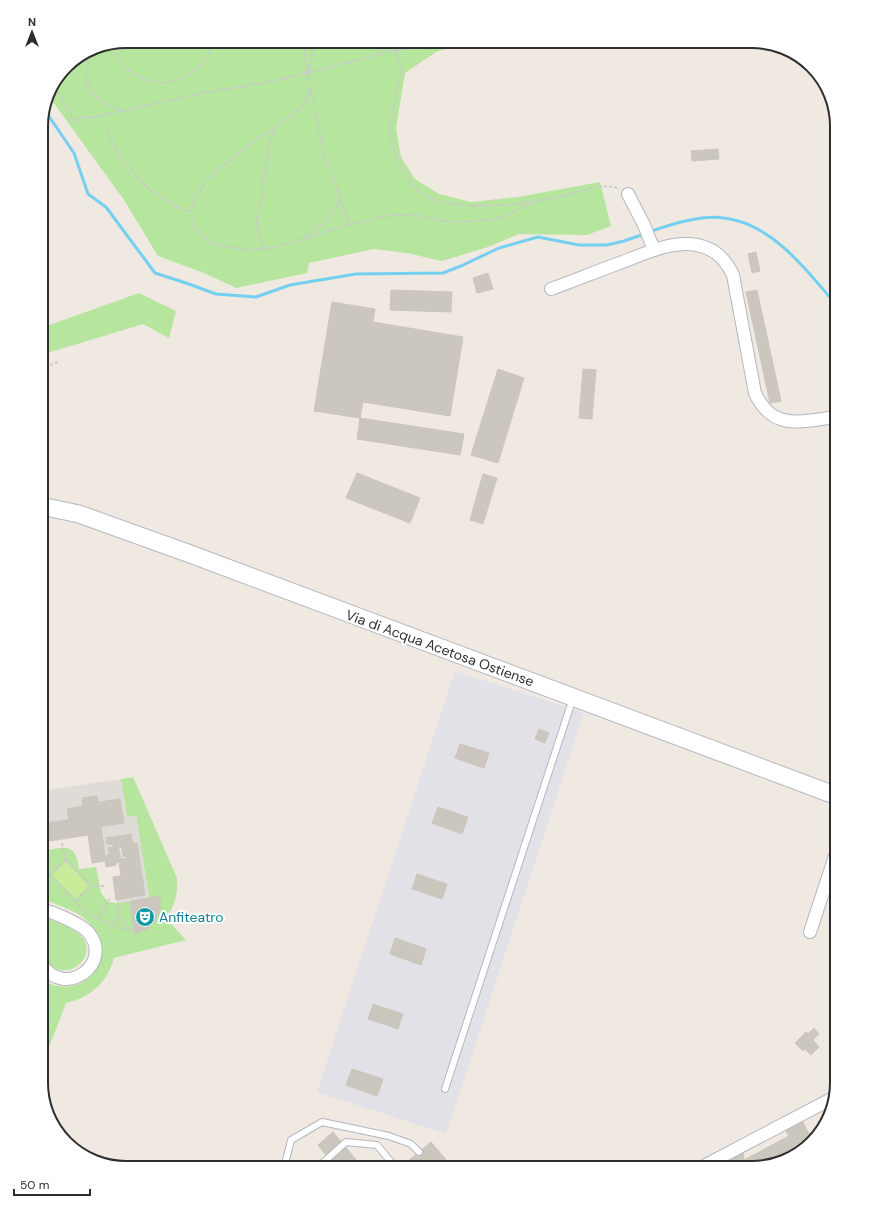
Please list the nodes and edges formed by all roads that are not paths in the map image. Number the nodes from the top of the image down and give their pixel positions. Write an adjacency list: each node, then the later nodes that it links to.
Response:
1 (628, 194): 2 (street)
2 (654, 250): 3 (street); 4 (street)
3 (551, 289)
4 (830, 418)
5 (48, 507): 6 (street, Via di Acqua Acetosa Ostiense)
6 (573, 698): 7 (street, Via di Acqua Acetosa Ostiense); 12 (lane)
7 (830, 793)
8 (830, 871): 10 (street)
9 (48, 912): 11 (street)
10 (810, 932)
11 (48, 972)
12 (445, 1089)
13 (827, 1101): 18 (street)
14 (419, 1152): 15 (lane)
15 (286, 1161)
16 (325, 1161): 17 (lane)
17 (390, 1161)
18 (713, 1161)

